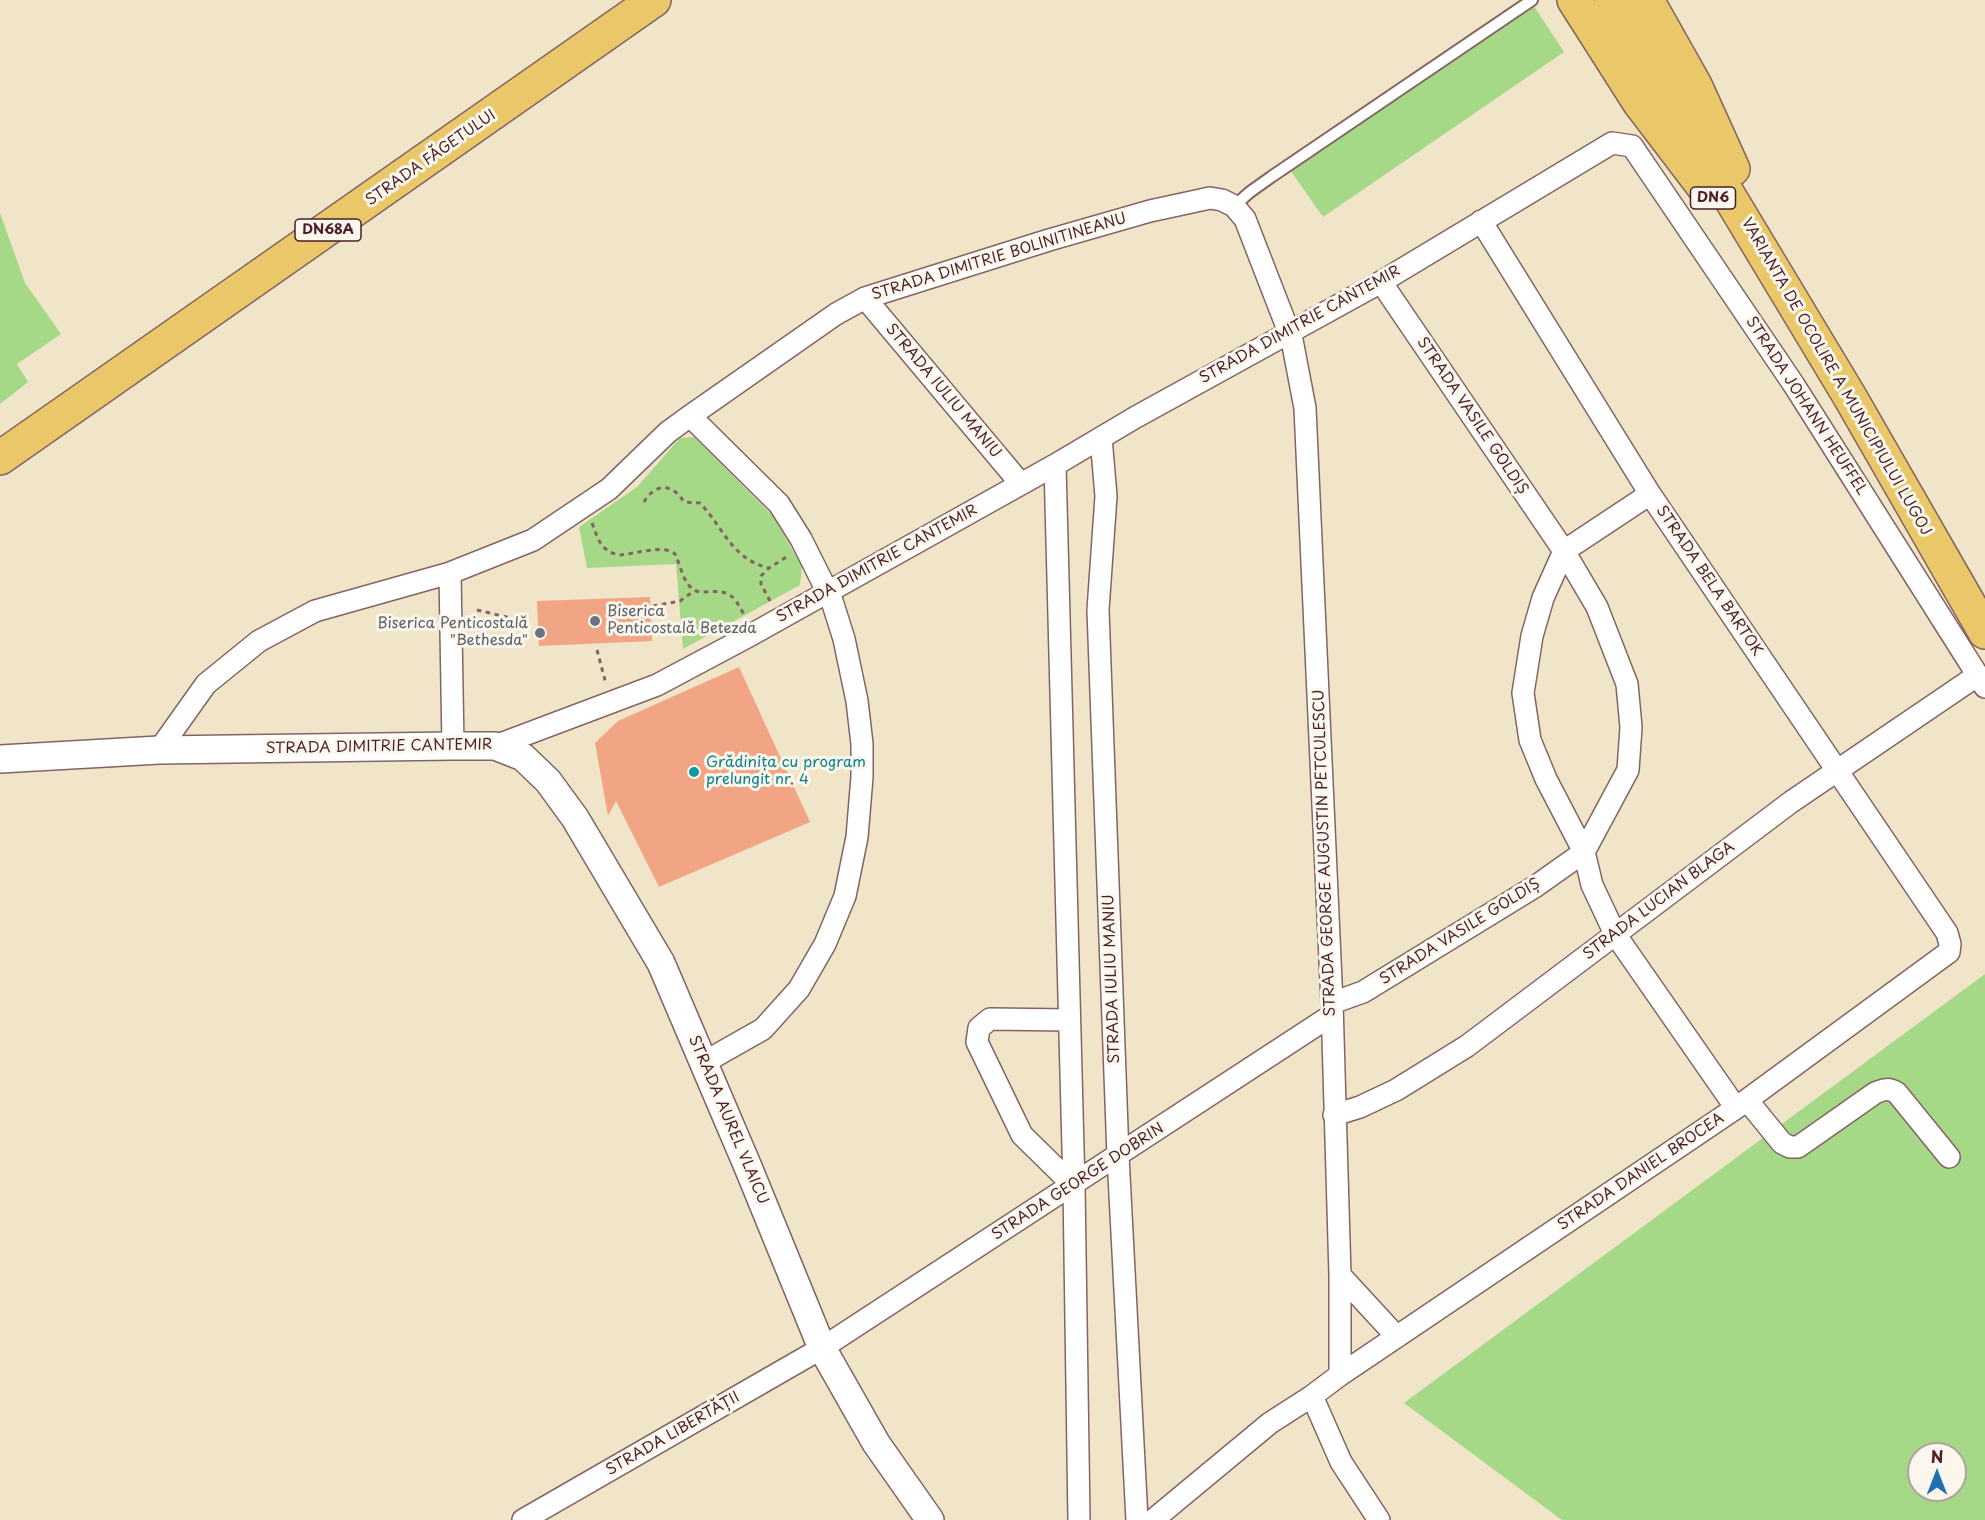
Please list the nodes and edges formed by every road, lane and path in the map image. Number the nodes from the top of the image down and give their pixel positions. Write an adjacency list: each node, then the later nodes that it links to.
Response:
1 (654, 0): 15 (main road, STRADA FĂGETULUI / DN68A)
2 (1532, 0): 7 (lane)
3 (1574, 0): 12 (main road, DN6)
4 (1611, 0): 12 (main road, VARIANTA DE OCOLIRE A MUNICIPIULUI LUGOJ / DN6)
5 (1647, 0): 12 (main road, DN6)
6 (1612, 143): 8 (street, STRADA DIMITRIE CANTEMIR); 34 (street, STRADA JOHANN HEUFFEL)
7 (1234, 207): 10 (street, STRADA DIMITRIE BOLINITINEANU); 11 (street)
8 (1481, 221): 9 (street, STRADA DIMITRIE CANTEMIR); 18 (street, STRADA BELA BARTOK)
9 (1380, 282): 11 (street, STRADA DIMITRIE CANTEMIR); 21 (street, STRADA VASILE GOLDIȘ)
10 (866, 298): 13 (street, STRADA DIMITRIE BOLINITINEANU); 17 (street, STRADA IULIU MANIU)
11 (1288, 333): 14 (street, STRADA DIMITRIE CANTEMIR); 44 (street, STRADA GEORGE AUGUSTIN PETCULESCU)
12 (1850, 397): 32 (main road, VARIANTA DE OCOLIRE A MUNICIPIULUI LUGOJ / DN6)
13 (690, 416): 24 (street, STRADA DIMITRIE BOLINITINEANU); 26 (street)
14 (1101, 438): 16 (street, STRADA DIMITRIE CANTEMIR); 49 (street, STRADA IULIU MANIU)
15 (0, 458)
16 (1055, 465): 17 (street, STRADA DIMITRIE CANTEMIR); 45 (street)
17 (1021, 484): 26 (street, STRADA DIMITRIE CANTEMIR)
18 (1650, 494): 21 (street); 40 (street, STRADA BELA BARTOK)
19 (644, 502): 23 (path)
20 (592, 523): 25 (path)
21 (1564, 551): 41 (street); 41 (street, STRADA VASILE GOLDIȘ)
22 (788, 556): 23 (path)
23 (769, 568): 28 (path)
24 (450, 573): 36 (street); 38 (street, STRADA DIMITRIE BOLINITINEANU)
25 (694, 591): 27 (path); 30 (path)
26 (827, 591): 37 (street, STRADA DIMITRIE CANTEMIR); 46 (street)
27 (653, 606)
28 (762, 606)
29 (477, 610): 31 (path)
30 (753, 610)
31 (515, 619)
32 (1985, 632)
33 (597, 650): 35 (path)
34 (1981, 681): 40 (street, STRADA LUCIAN BLAGA)
35 (606, 686)
36 (453, 746): 37 (street, STRADA DIMITRIE CANTEMIR); 38 (street, STRADA DIMITRIE CANTEMIR)
37 (495, 746): 46 (street, STRADA AUREL VLAICU)
38 (159, 750): 39 (street, STRADA DIMITRIE CANTEMIR)
39 (0, 759)
40 (1837, 770): 42 (street, STRADA BELA BARTOK); 43 (street, STRADA LUCIAN BLAGA)
41 (1584, 852): 43 (street); 44 (street, STRADA VASILE GOLDIȘ)
42 (1947, 933): 47 (street, STRADA DANIEL BROCEA)
43 (1615, 934): 47 (street); 48 (street, STRADA LUCIAN BLAGA)
44 (1332, 1009): 48 (street, STRADA GEORGE AUGUSTIN PETCULESCU); 49 (street, STRADA GEORGE DOBRIN)
45 (1069, 1020): 51 (street); 51 (street)
46 (703, 1063): 54 (street, STRADA AUREL VLAICU)
47 (1742, 1104): 50 (street); 53 (street, STRADA DANIEL BROCEA)
48 (1334, 1115): 52 (street, STRADA GEORGE AUGUSTIN PETCULESCU)
49 (1118, 1156): 51 (street, STRADA GEORGE DOBRIN); 60 (street, STRADA IULIU MANIU)
50 (1949, 1157)
51 (1074, 1186): 54 (street, STRADA GEORGE DOBRIN); 59 (street)
52 (1340, 1275): 53 (street); 55 (street, STRADA GEORGE AUGUSTIN PETCULESCU)
53 (1396, 1337): 55 (street, STRADA DANIEL BROCEA)
54 (822, 1348): 57 (street, STRADA LIBERTĂȚII); 58 (street, STRADA AUREL VLAICU)
55 (1340, 1375): 56 (street, STRADA DANIEL BROCEA)
56 (1312, 1396): 61 (street, STRADA DANIEL BROCEA); 62 (street)
57 (523, 1520)
58 (930, 1520)
59 (1079, 1520)
60 (1137, 1520)
61 (1153, 1520)
62 (1379, 1520)

